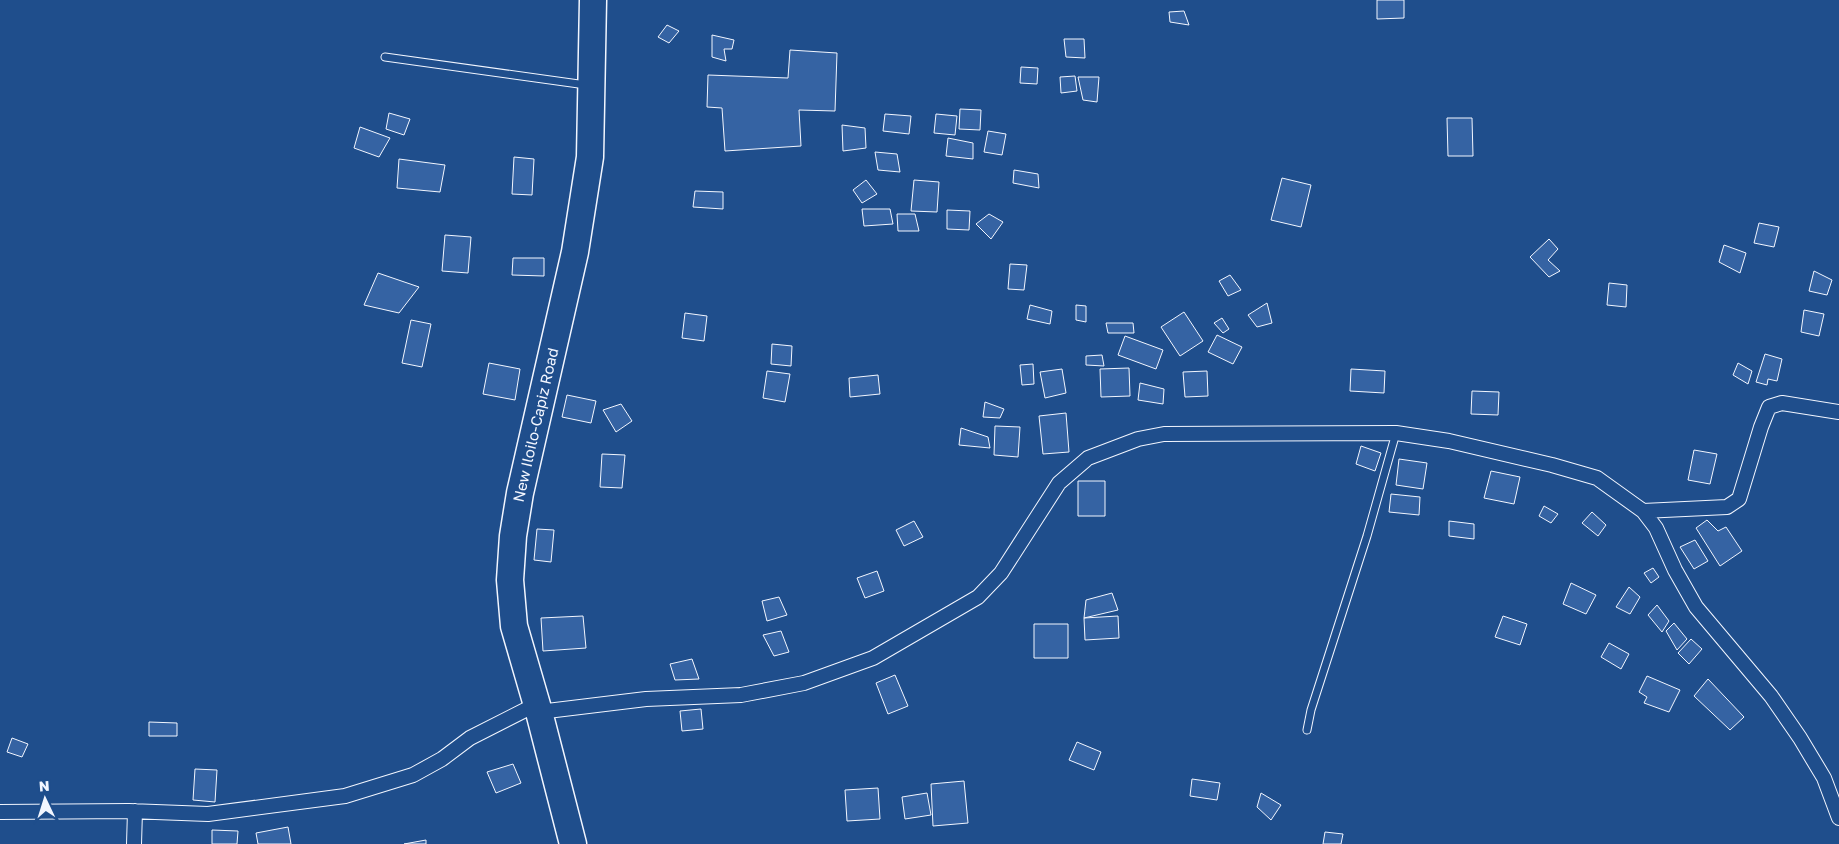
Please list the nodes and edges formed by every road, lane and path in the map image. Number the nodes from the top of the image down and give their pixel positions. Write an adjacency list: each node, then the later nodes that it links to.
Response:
1 (593, 0): 3 (highway, New Iloilo-Capiz Road)
2 (385, 57): 3 (lane)
3 (592, 86): 7 (highway, New Iloilo-Capiz Road)
4 (1839, 412): 6 (street)
5 (1396, 432): 6 (street); 7 (street); 8 (lane)
6 (1643, 511): 11 (street)
7 (538, 708): 10 (street); 13 (highway, New Iloilo-Capiz Road)
8 (1307, 730)
9 (0, 812): 10 (street)
10 (134, 812): 12 (street)
11 (1839, 818)
12 (134, 844)
13 (573, 844)

